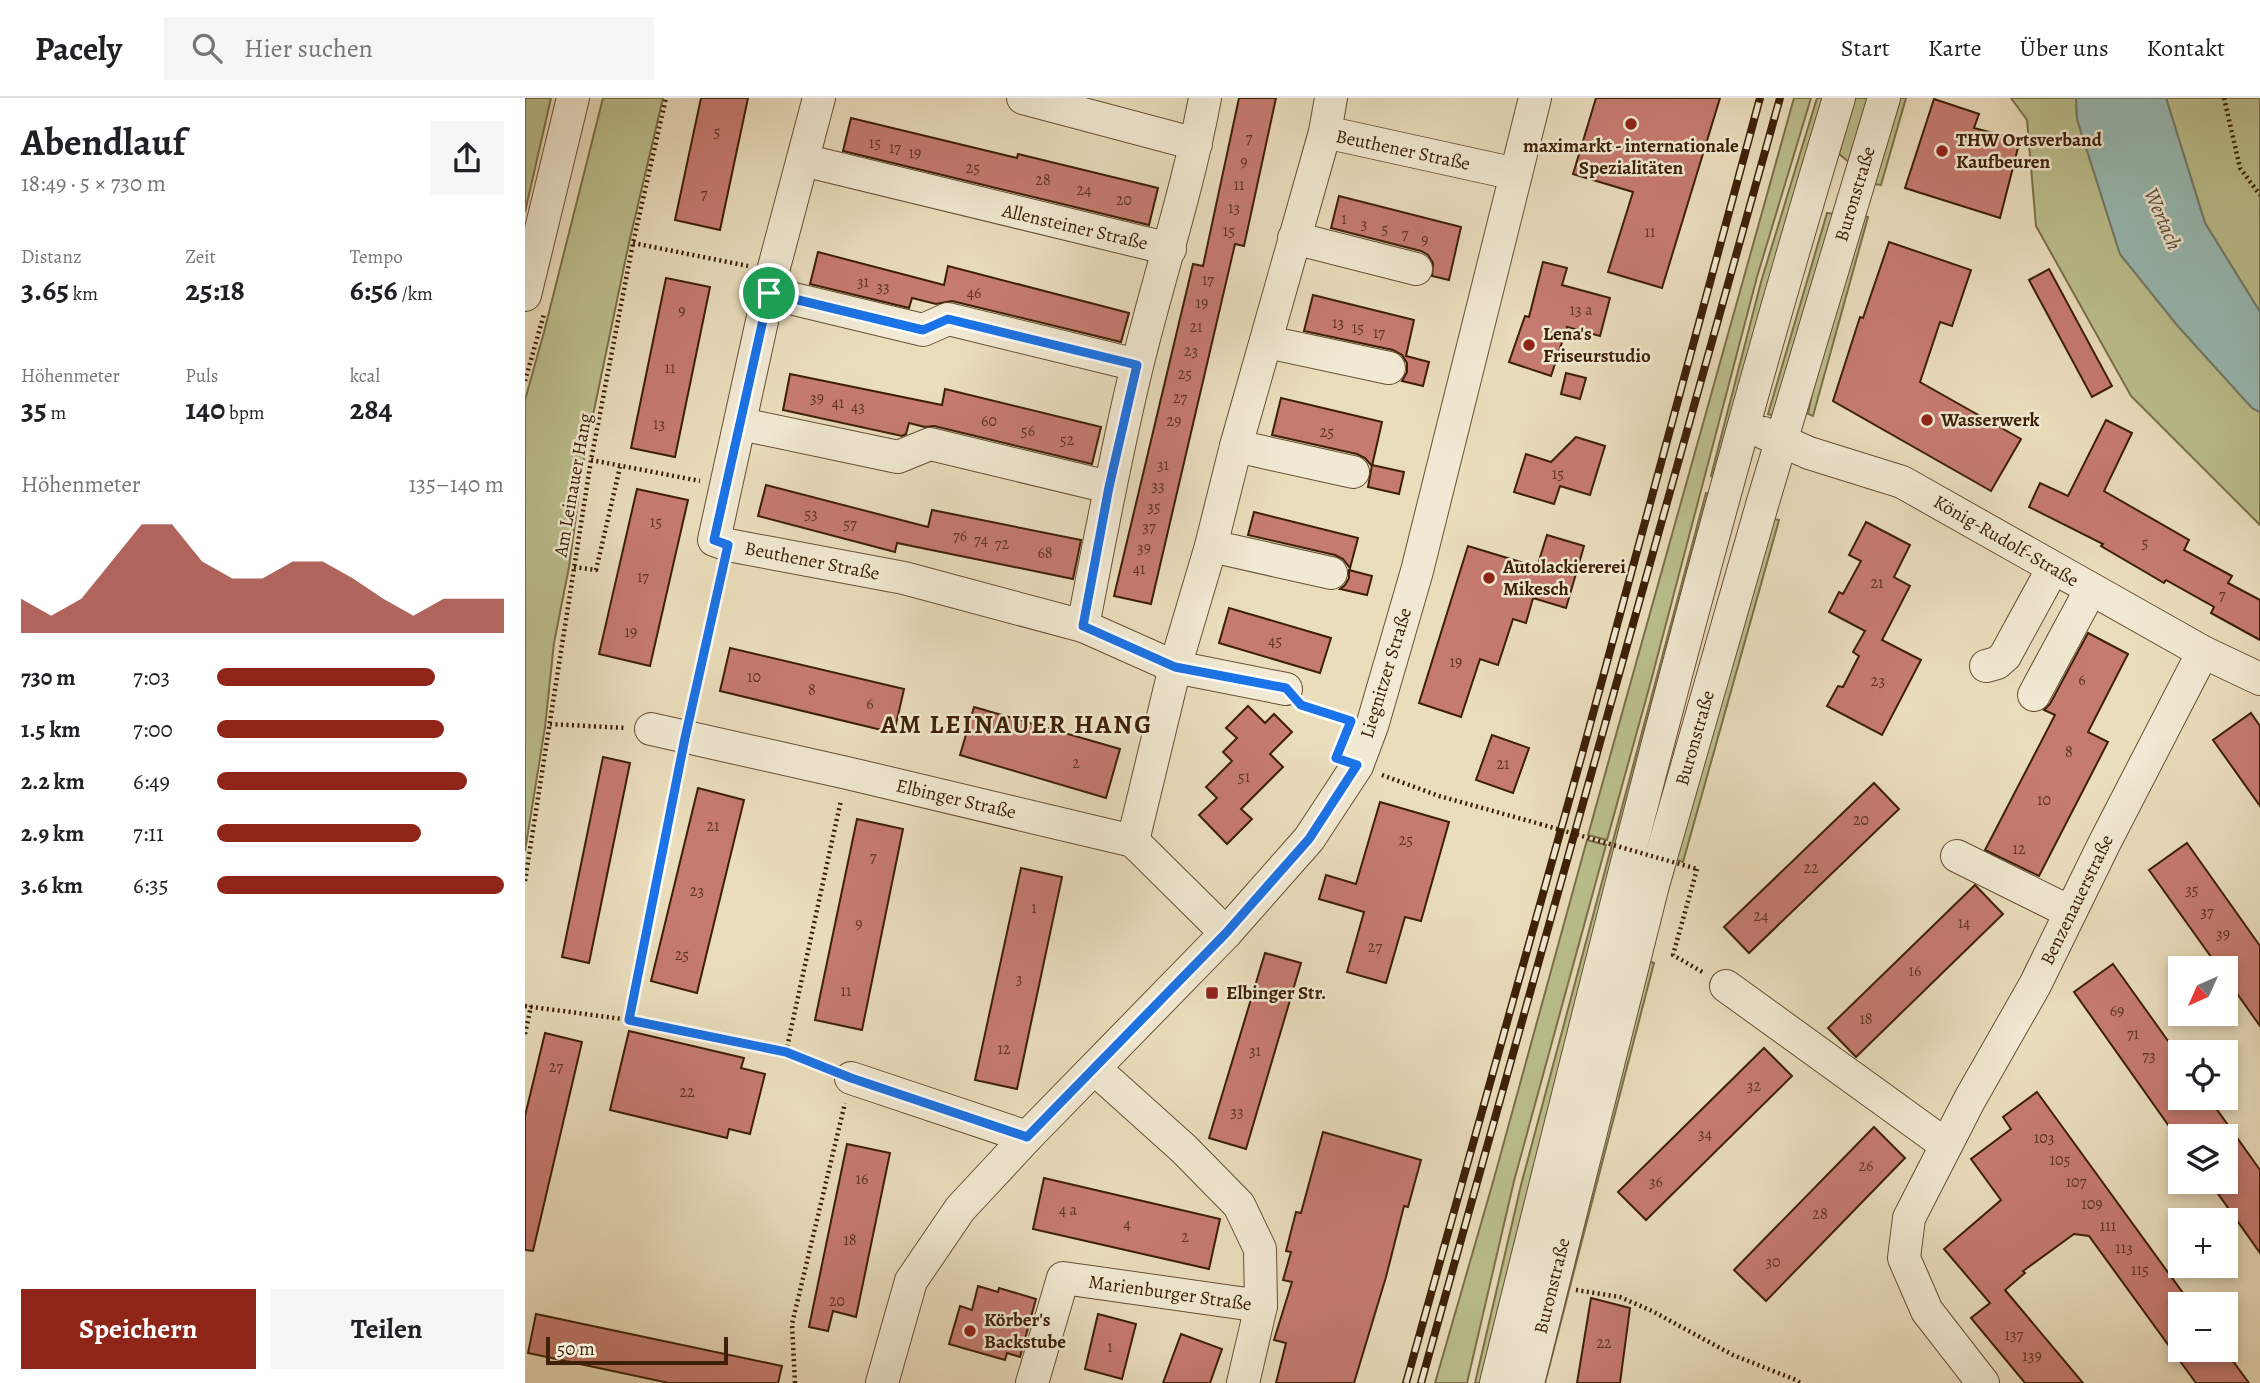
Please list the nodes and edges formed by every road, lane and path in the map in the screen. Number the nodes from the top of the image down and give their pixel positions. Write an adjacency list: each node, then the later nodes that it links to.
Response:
1 (573, 98): 21 (street)
2 (666, 98): 17 (path, Am Leinauer Hang)
3 (818, 98): 13 (street, Beuthener Straße)
4 (1023, 98): 12 (street)
5 (1205, 98): 12 (street, Allensteiner Straße)
6 (1331, 98): 11 (street, Beuthener Straße)
7 (1535, 98): 14 (street, Liegnitzer Straße)
8 (1839, 98): 25 (street, Buronstraße)
9 (1884, 98): 27 (street, Buronstraße)
10 (2224, 98): 15 (path)
11 (1325, 132): 14 (street, Beuthener Straße); 16 (street)
12 (1196, 144): 18 (street, Allensteiner Straße)
13 (803, 160): 18 (street, Allensteiner Straße); 20 (street, Beuthener Straße)
14 (1515, 174): 51 (street, Liegnitzer Straße)
15 (2260, 195)
16 (1294, 239): 19 (street); 22 (street)
17 (633, 243): 20 (path); 29 (path, Am Leinauer Hang)
18 (1170, 249): 23 (street, Allensteiner Straße)
19 (1416, 269)
20 (771, 282): 23 (street); 26 (street, Beuthener Straße)
21 (525, 295)
22 (1267, 342): 24 (street); 28 (street)
23 (1137, 365): 33 (street, Allensteiner Straße)
24 (1389, 368)
25 (1745, 423): 27 (street, König-Rudolf-Straße); 73 (street, Buronstraße)
26 (741, 424): 32 (street, Beuthener Straße); 33 (street)
27 (1780, 442): 37 (street, König-Rudolf-Straße); 74 (street, Buronstraße)
28 (1236, 446): 31 (street); 35 (street)
29 (591, 460): 30 (path); 36 (path, Am Leinauer Hang)
30 (620, 467): 32 (path); 36 (path)
31 (1353, 472)
32 (726, 486): 34 (street, Beuthener Straße)
33 (1109, 487): 40 (street, Allensteiner Straße)
34 (728, 545): 40 (street, Beuthener Straße); 50 (path)
35 (1211, 546): 38 (street); 43 (street)
36 (574, 567): 48 (path, Am Leinauer Hang)
37 (2053, 568): 39 (street, König-Rudolf-Straße); 42 (street)
38 (1331, 573)
39 (2091, 589): 41 (street, König-Rudolf-Straße); 46 (street)
40 (1083, 626): 43 (street)
41 (2203, 652): 44 (street, König-Rudolf-Straße); 56 (street, Benzenauerstraße)
42 (1986, 666)
43 (1175, 667): 45 (street); 53 (street)
44 (2260, 679)
45 (1286, 688): 47 (path)
46 (2034, 695)
47 (1351, 721)
48 (550, 724): 49 (path); 55 (path, Am Leinauer Hang)
49 (651, 729): 50 (street, Elbinger Straße)
50 (685, 738): 52 (street, Elbinger Straße); 60 (path)
51 (1357, 765): 57 (street, Liegnitzer Straße); 58 (path, bridge)
52 (847, 773): 53 (street, Elbinger Straße); 62 (path)
53 (1133, 841): 57 (street)
54 (1957, 856): 56 (street)
55 (525, 881)
56 (2070, 912): 66 (street, Benzenauerstraße)
57 (1226, 933): 63 (street, Liegnitzer Straße)
58 (1726, 986): 66 (street)
59 (528, 1006): 60 (path); 61 (path)
60 (629, 1020): 62 (path)
61 (525, 1034)
62 (786, 1052): 64 (path)
63 (1094, 1069): 65 (street, Liegnitzer Straße); 68 (street, Marienburger Straße)
64 (851, 1078): 65 (street); 69 (path)
65 (1027, 1137): 70 (street, Liegnitzer Straße)
66 (1946, 1145): 76 (street, Benzenauerstraße)
67 (1575, 1290): 75 (path)
68 (1261, 1306): 71 (street, Marienburger Straße); 72 (street, Marienburger Straße)
69 (795, 1383)
70 (882, 1383)
71 (1032, 1383)
72 (1243, 1383)
73 (1496, 1383)
74 (1528, 1383)
75 (1800, 1383)
76 (1983, 1383)

